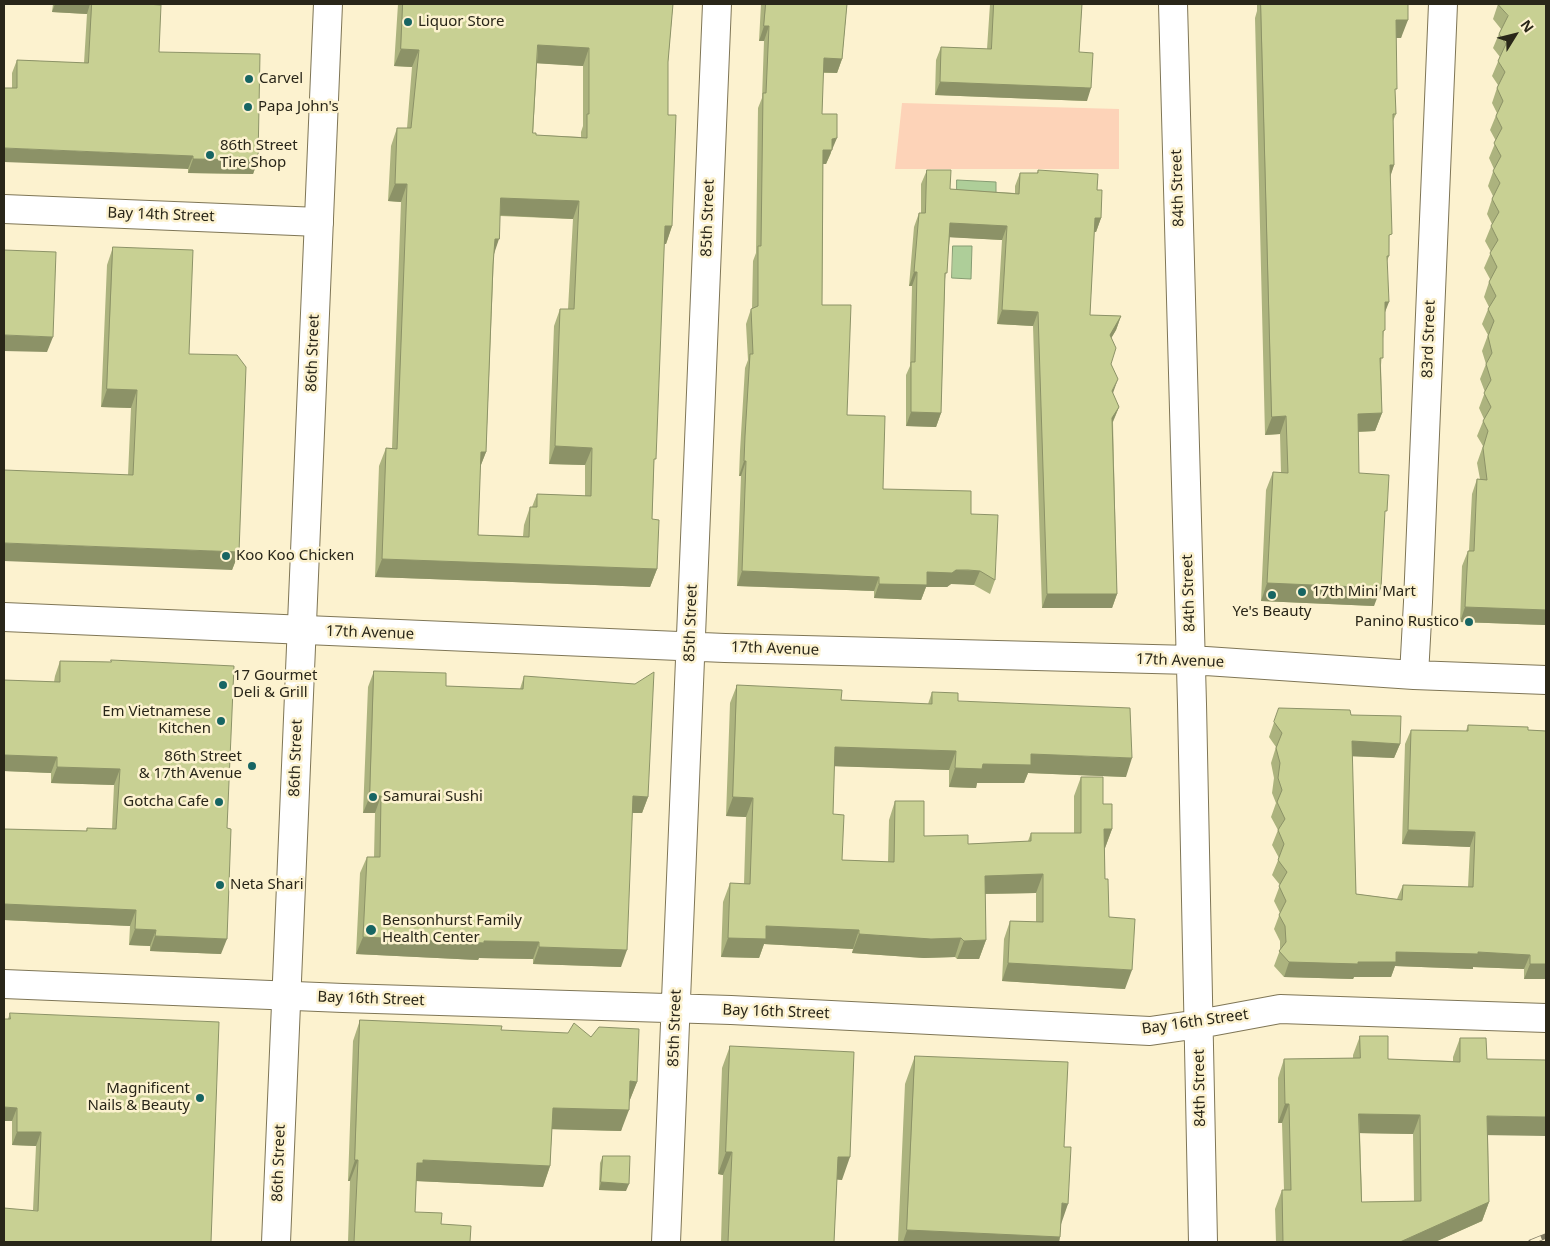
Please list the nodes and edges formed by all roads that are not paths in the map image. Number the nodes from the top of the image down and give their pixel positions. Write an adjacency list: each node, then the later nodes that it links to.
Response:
1 (328, 4): 6 (street, 86th Street)
2 (718, 4): 9 (street, 85th Street)
3 (1173, 4): 10 (street, 84th Street)
4 (1443, 4): 11 (street, 83rd Street)
5 (4, 209): 6 (street, Bay 14th Street)
6 (319, 222): 8 (street, 86th Street)
7 (4, 617): 8 (street, 17th Avenue)
8 (302, 630): 9 (street, 17th Avenue); 14 (street, 86th Street)
9 (690, 646): 10 (street, 17th Avenue); 15 (street, 85th Street)
10 (1191, 660): 11 (street, 17th Avenue); 17 (street, 84th Street)
11 (1414, 675): 12 (street, 17th Avenue)
12 (1546, 680)
13 (4, 984): 14 (street, Bay 16th Street)
14 (287, 996): 15 (street, Bay 16th Street); 18 (street, 86th Street)
15 (676, 1008): 17 (street, Bay 16th Street); 19 (street, 85th Street)
16 (1546, 1018): 17 (street, Bay 16th Street)
17 (1199, 1024): 20 (street, 84th Street)
18 (276, 1242)
19 (666, 1242)
20 (1203, 1242)

